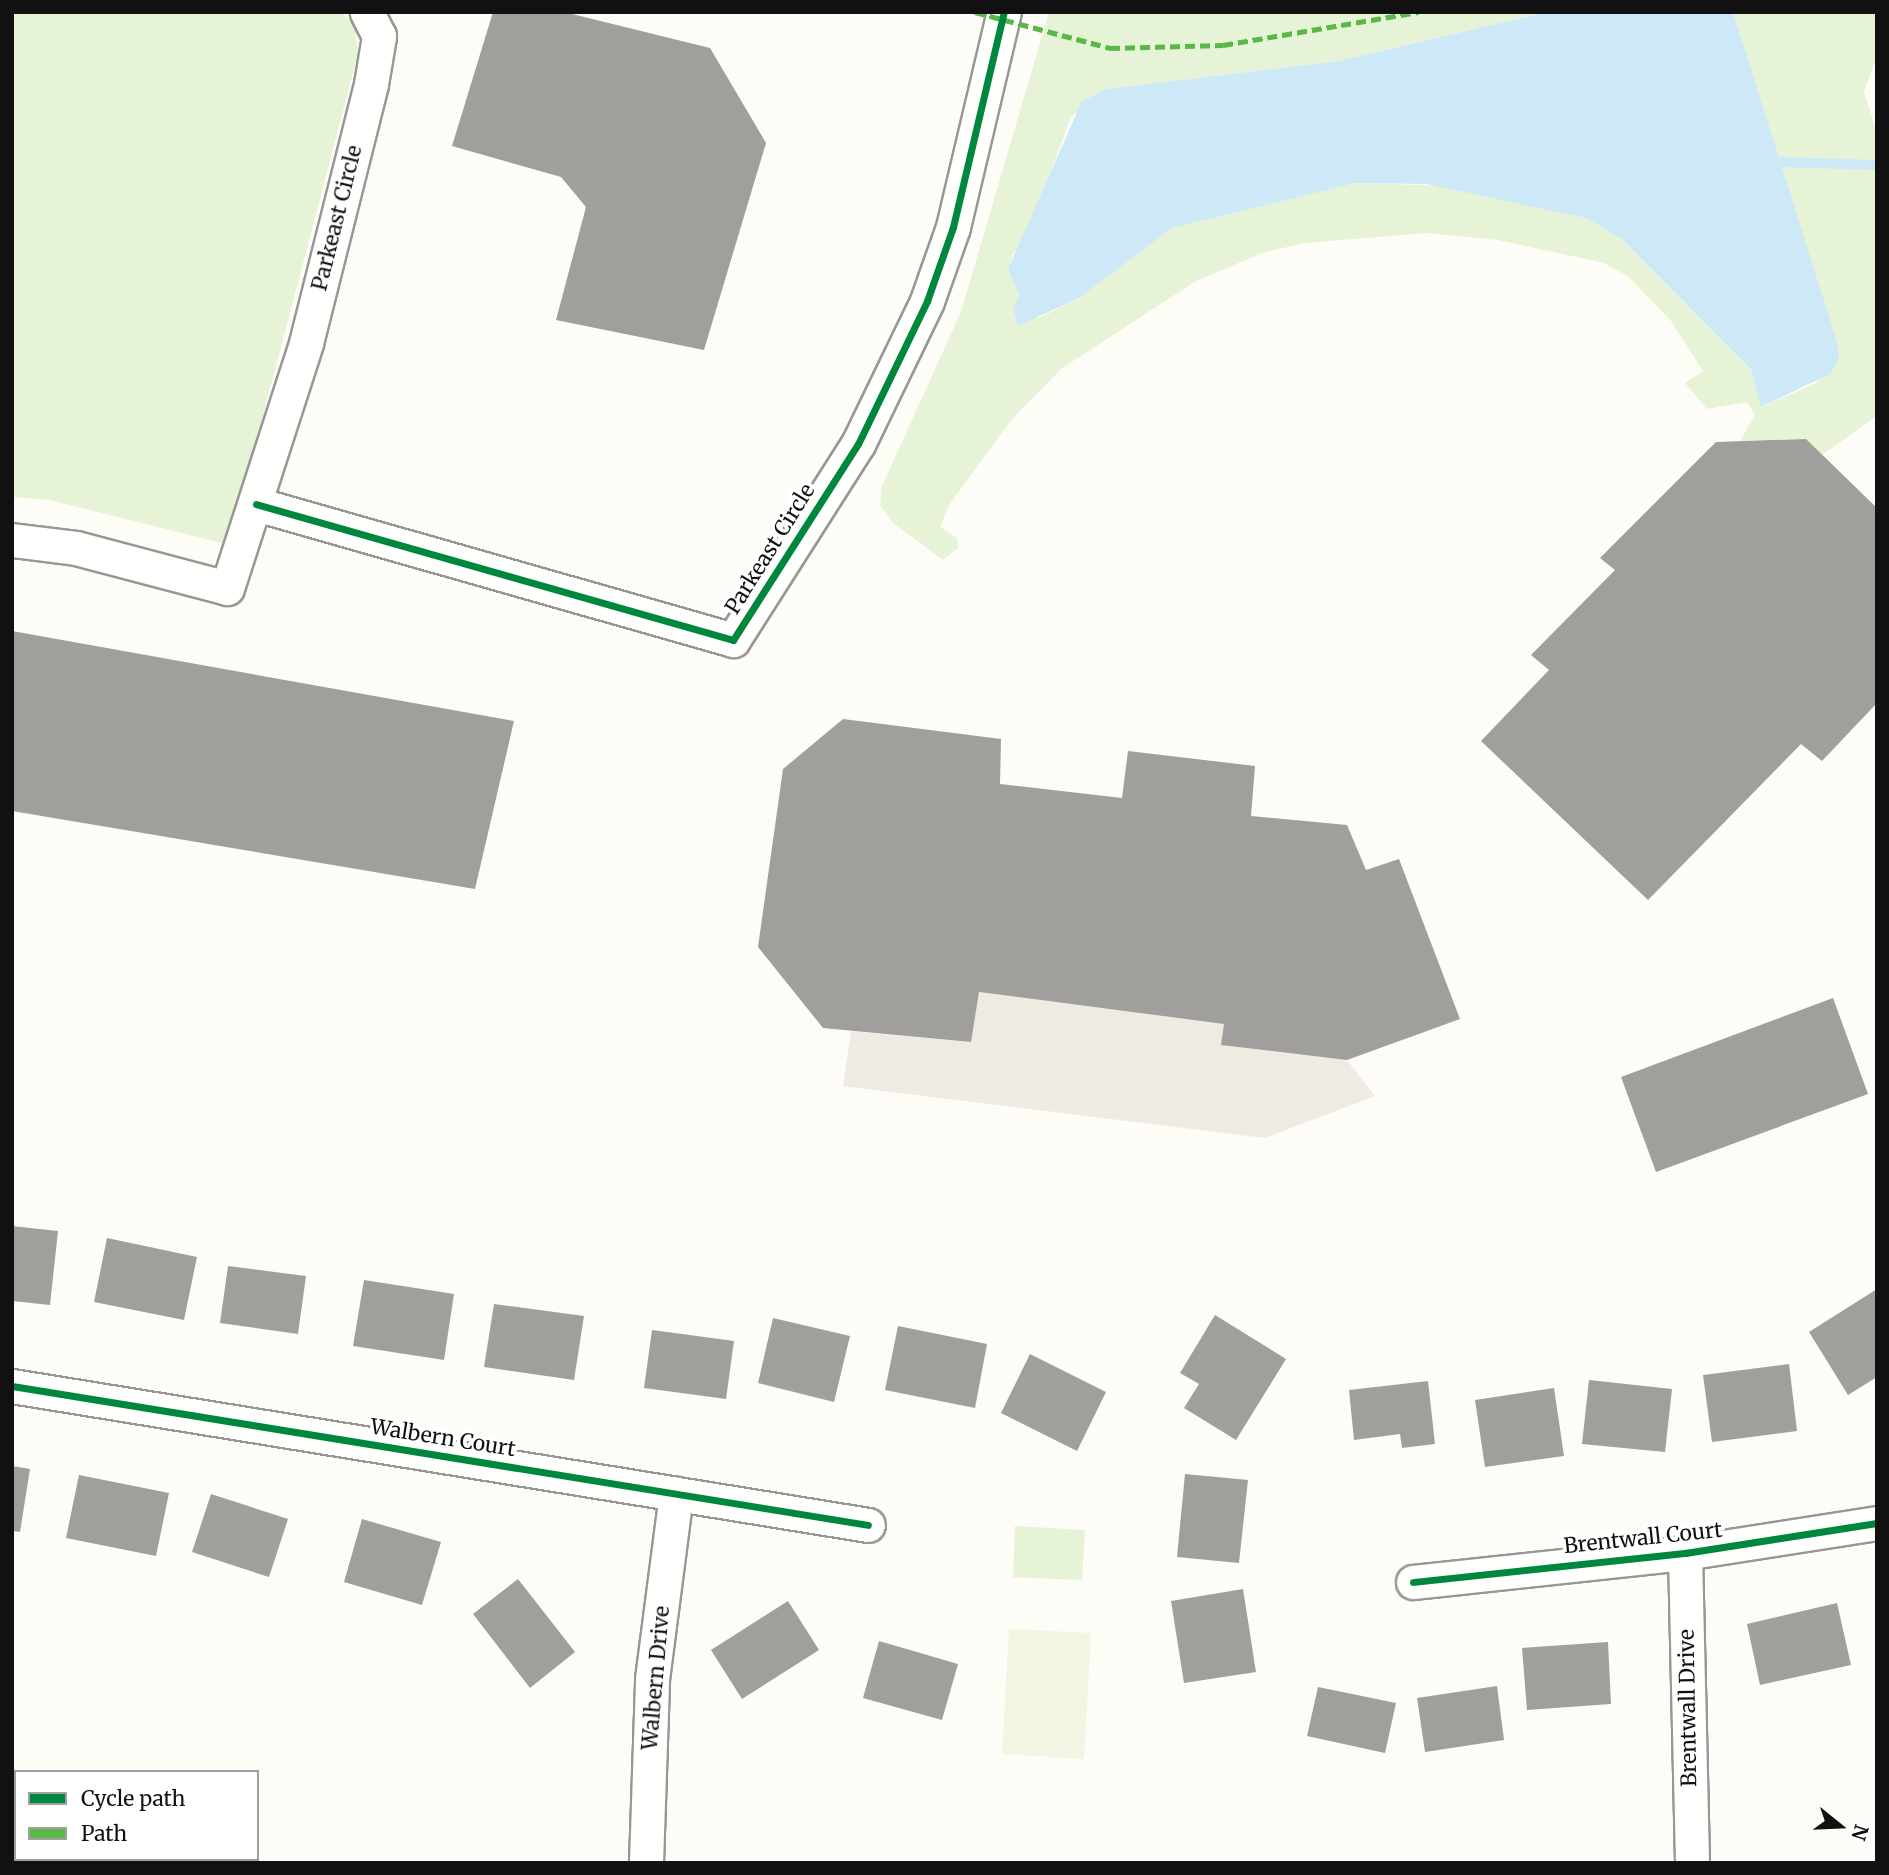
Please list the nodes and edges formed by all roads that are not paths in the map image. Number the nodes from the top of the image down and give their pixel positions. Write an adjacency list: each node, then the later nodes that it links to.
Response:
1 (367, 12): 3 (street, Parkeast Circle)
2 (1004, 12): 3 (street, Parkeast Circle)
3 (256, 504): 4 (street, Parkeast Circle)
4 (12, 540)
5 (12, 1386): 6 (street, Walbern Court)
6 (676, 1494): 8 (street, Walbern Court); 11 (street, Walbern Drive)
7 (1877, 1523): 9 (street, Brentwall Court)
8 (868, 1525)
9 (1685, 1553): 10 (street, Brentwall Court); 12 (street, Brentwall Drive)
10 (1413, 1582)
11 (646, 1863)
12 (1692, 1863)

